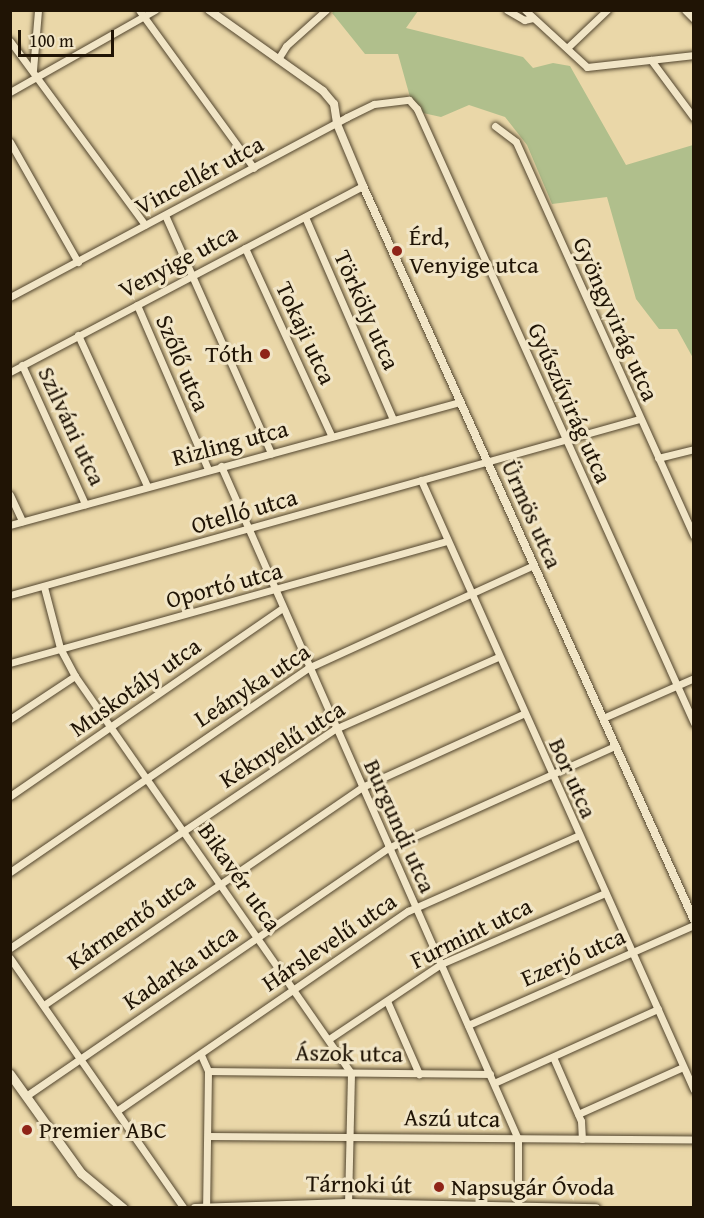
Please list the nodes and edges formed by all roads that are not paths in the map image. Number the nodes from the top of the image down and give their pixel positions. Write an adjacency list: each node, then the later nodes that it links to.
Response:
1 (38, 10): 18 (street)
2 (139, 10): 10 (street)
3 (155, 10): 10 (street)
4 (209, 10): 16 (street, Ürmös utca)
5 (326, 10): 16 (street)
6 (507, 10): 11 (street)
7 (525, 10): 11 (street)
8 (607, 10): 14 (street)
9 (685, 10): 12 (street)
10 (144, 18): 18 (street); 25 (street)
11 (533, 18): 14 (street)
12 (693, 20)
13 (10, 41): 18 (street)
14 (568, 47): 17 (street)
15 (693, 55): 17 (street)
16 (278, 59): 22 (street, Ürmös utca)
17 (651, 60): 21 (street)
18 (34, 73): 19 (street); 29 (street)
19 (10, 92)
20 (409, 100): 22 (street, Vincellér utca); 42 (street, Gyűszűvirág utca)
21 (693, 118)
22 (337, 124): 25 (street, Vincellér utca); 26 (street, Ürmös utca)
23 (495, 126): 39 (street, Gyöngyvirág utca)
24 (10, 142): 31 (street)
25 (254, 168): 27 (street, Vincellér utca)
26 (363, 186): 28 (street, Venyige utca); 38 (street, Ürmös utca)
27 (165, 215): 29 (street, Vincellér utca); 32 (street)
28 (305, 217): 30 (street, Venyige utca); 40 (street, Törköly utca)
29 (145, 225): 31 (street, Vincellér utca)
30 (245, 248): 32 (street, Venyige utca); 41 (street, Tokaji utca)
31 (78, 262): 33 (street, Vincellér utca)
32 (190, 276): 34 (street, Venyige utca); 44 (street)
33 (10, 297)
34 (137, 305): 35 (street, Venyige utca); 48 (street, Szőlő utca)
35 (78, 335): 36 (street, Venyige utca); 50 (street)
36 (22, 365): 37 (street, Venyige utca); 52 (street, Szilváni utca)
37 (10, 372)
38 (461, 402): 40 (street, Rizling utca); 46 (street, Ürmös utca)
39 (639, 418): 42 (street, Otelló utca); 45 (street, Gyöngyvirág utca)
40 (393, 419): 41 (street, Rizling utca)
41 (331, 435): 44 (street, Rizling utca)
42 (566, 439): 46 (street, Otelló utca); 70 (street, Gyűszűvirág utca)
43 (693, 449): 45 (street)
44 (271, 453): 47 (street, Rizling utca)
45 (658, 458): 56 (street, Gyöngyvirág utca)
46 (488, 463): 49 (street, Otelló utca); 58 (street, Ürmös utca)
47 (221, 466): 48 (street, Rizling utca); 55 (street, Burgundi utca)
48 (208, 469): 50 (street, Rizling utca)
49 (421, 480): 55 (street, Otelló utca); 57 (street, Bor utca)
50 (147, 486): 52 (street, Rizling utca)
51 (10, 495): 53 (street)
52 (86, 504): 53 (street, Rizling utca)
53 (22, 521): 54 (street, Rizling utca)
54 (10, 525)
55 (247, 530): 59 (street, Otelló utca); 60 (street, Burgundi utca)
56 (693, 536)
57 (446, 541): 60 (street, Oportó utca); 62 (street, Bor utca)
58 (534, 566): 62 (street, Leányka utca); 73 (street, Ürmös utca)
59 (44, 586): 61 (street, Otelló utca); 64 (street, Bikavér utca)
60 (274, 592): 63 (street, Burgundi utca); 64 (street, Oportó utca)
61 (10, 595)
62 (471, 596): 65 (street, Bor utca); 67 (street, Leányka utca)
63 (281, 609): 67 (street, Burgundi utca); 75 (street, Muskotály utca)
64 (60, 648): 66 (street, Oportó utca); 68 (street, Bikavér utca)
65 (498, 657): 71 (street, Bor utca); 76 (street, Kéknyelű utca)
66 (10, 663)
67 (308, 668): 76 (street, Burgundi utca); 79 (street, Leányka utca)
68 (75, 676): 72 (street); 75 (street, Bikavér utca)
69 (693, 678): 70 (street)
70 (676, 686): 73 (street); 74 (street, Gyűszűvirág utca)
71 (523, 714): 78 (street, Bor utca); 80 (street, Kármentő utca)
72 (10, 718)
73 (603, 718): 77 (street, Ürmös utca)
74 (693, 723)
75 (113, 725): 79 (street, Bikavér utca); 81 (street, Muskotály utca)
76 (335, 729): 80 (street, Burgundi utca); 82 (street, Kéknyelű utca)
77 (615, 746): 78 (street, Kadarka utca); 89 (street, Ürmös utca)
78 (551, 774): 83 (street, Bor utca); 84 (street, Kadarka utca)
79 (149, 777): 82 (street, Bikavér utca); 85 (street, Leányka utca)
80 (362, 787): 84 (street, Burgundi utca); 86 (street, Kármentő utca)
81 (10, 796)
82 (183, 831): 86 (street, Bikavér utca); 92 (street, Kéknyelű utca)
83 (577, 836): 87 (street, Bor utca); 88 (street, Hárslevelű utca)
84 (388, 848): 88 (street, Burgundi utca); 91 (street, Kadarka utca)
85 (10, 872)
86 (220, 883): 91 (street, Bikavér utca); 98 (street, Kármentő utca)
87 (605, 893): 93 (street, Bor utca); 95 (street, Furmint utca)
88 (415, 907): 95 (street, Burgundi utca); 96 (street, Hárslevelű utca)
89 (693, 920)
90 (693, 924): 93 (street, Ezerjó utca)
91 (259, 936): 96 (street, Bikavér utca); 104 (street, Kadarka utca)
92 (10, 948)
93 (632, 952): 99 (street, Bor utca); 100 (street, Ezerjó utca)
94 (10, 958): 98 (street)
95 (441, 964): 97 (street, Furmint utca); 100 (street, Burgundi utca)
96 (294, 989): 101 (street, Bikavér utca); 102 (street, Hárslevelű utca)
97 (387, 1001): 101 (street, Furmint utca); 109 (street)
98 (44, 1005): 104 (street)
99 (657, 1009): 103 (street); 105 (street, Bor utca)
100 (468, 1025): 110 (street, Burgundi utca)
101 (330, 1039): 107 (street, Bikavér utca)
102 (201, 1054): 106 (street); 114 (street, Hárslevelű utca)
103 (554, 1057): 111 (street); 115 (street)
104 (81, 1059): 113 (street, Kadarka utca); 114 (street)
105 (683, 1067): 112 (street, Bor utca); 115 (street)
106 (208, 1071): 107 (street, Ászok utca); 116 (street)
107 (351, 1073): 109 (street, Ászok utca); 117 (street)
108 (10, 1074): 113 (main road)
109 (419, 1074): 110 (street, Ászok utca)
110 (490, 1074): 111 (street, Burgundi utca)
111 (494, 1083): 118 (street, Burgundi utca)
112 (693, 1090)
113 (26, 1096): 121 (main road)
114 (118, 1110): 129 (street)
115 (578, 1114): 119 (street)
116 (210, 1136): 117 (street, Aszú utca); 124 (street)
117 (350, 1136): 118 (street, Aszú utca); 122 (street)
118 (518, 1139): 119 (street, Aszú utca); 126 (street, Burgundi utca)
119 (582, 1139): 120 (street, Aszú utca)
120 (693, 1139)
121 (113, 1204): 128 (main road)
122 (348, 1205): 123 (street, Tárnoki út); 124 (street, Tárnoki út)
123 (435, 1206): 125 (street, Tárnoki út)
124 (206, 1207): 130 (street, Tárnoki út)
125 (500, 1207): 126 (street, Tárnoki út)
126 (518, 1207): 127 (street, Tárnoki út)
127 (566, 1207): 131 (street, Tárnoki út)
128 (123, 1208)
129 (184, 1208)
130 (195, 1208)
131 (596, 1208)

